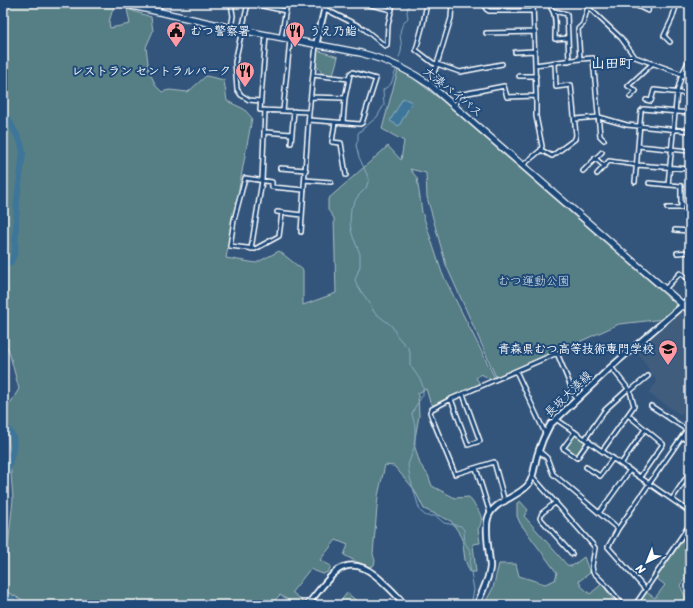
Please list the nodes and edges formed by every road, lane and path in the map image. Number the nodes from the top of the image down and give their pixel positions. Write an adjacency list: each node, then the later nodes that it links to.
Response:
1 (119, 3): 18 (highway, 大湊バイパス)
2 (231, 3): 24 (street)
3 (249, 3): 16 (street); 25 (street)
4 (287, 3): 21 (street)
5 (326, 3): 19 (main road)
6 (362, 3): 20 (street)
7 (393, 3): 20 (street)
8 (426, 3): 40 (street)
9 (452, 3): 40 (street)
10 (486, 3): 22 (street)
11 (533, 3): 22 (street)
12 (551, 3): 23 (street)
13 (632, 3): 14 (street)
14 (649, 3)
15 (677, 3): 32 (street)
16 (263, 4): 21 (street)
17 (588, 5): 36 (street); 39 (street)
18 (159, 6): 24 (highway, 大湊バイパス)
19 (325, 9): 20 (street); 33 (main road)
20 (392, 10)
21 (286, 11): 29 (street)
22 (533, 11): 26 (street)
23 (554, 11): 30 (street); 30 (street)
24 (231, 28): 25 (highway, 大湊バイパス)
25 (241, 30): 28 (highway, 大湊バイパス); 60 (street)
26 (535, 32): 27 (street); 34 (street)
27 (486, 33)
28 (266, 35): 29 (highway, 大湊バイパス); 60 (street)
29 (281, 38): 31 (highway, 大湊バイパス)
30 (568, 38): 38 (street)
31 (290, 40): 33 (highway, 大湊バイパス); 63 (street)
32 (670, 42)
33 (316, 44): 46 (street); 52 (highway, 大湊バイパス)
34 (535, 51): 35 (street); 43 (street)
35 (514, 52)
36 (580, 59): 38 (street); 68 (street)
37 (690, 59): 44 (street)
38 (569, 61): 42 (street)
39 (653, 63): 47 (street); 56 (street)
40 (437, 64): 41 (street); 52 (street)
41 (502, 64)
42 (554, 64): 43 (street); 69 (street)
43 (535, 65): 49 (street)
44 (686, 66): 45 (street); 47 (street)
45 (690, 68)
46 (314, 75): 50 (street); 57 (street)
47 (682, 75): 51 (street); 53 (street)
48 (519, 76): 49 (street)
49 (536, 76): 55 (street)
50 (349, 78): 58 (street); 72 (street)
51 (690, 78)
52 (430, 85): 61 (highway, 大湊バイパス)
53 (677, 92): 54 (street); 59 (street); 65 (street)
54 (690, 94)
55 (536, 96): 61 (street); 81 (street)
56 (630, 96)
57 (311, 97): 58 (street); 66 (street)
58 (345, 98): 72 (street)
59 (646, 100)
60 (260, 101): 62 (street)
61 (454, 106): 86 (highway, 大湊バイパス)
62 (265, 110): 63 (street); 76 (street)
63 (283, 111): 64 (street)
64 (294, 111): 66 (street); 77 (street)
65 (675, 111): 67 (street); 73 (street); 74 (street)
66 (309, 112): 70 (street)
67 (690, 113)
68 (598, 117): 69 (street); 73 (street); 78 (street)
69 (574, 119): 81 (street)
70 (309, 120): 71 (street); 92 (street)
71 (335, 122): 72 (street); 95 (street)
72 (343, 122)
73 (638, 127): 74 (street); 80 (street)
74 (673, 130): 75 (street); 82 (street)
75 (690, 131)
76 (265, 132): 77 (street); 97 (street)
77 (291, 134): 79 (street)
78 (604, 140)
79 (291, 143)
80 (638, 146): 82 (street); 87 (street)
81 (541, 150): 86 (street)
82 (671, 150): 83 (street); 89 (street)
83 (690, 151)
84 (602, 152): 85 (street)
85 (595, 158): 88 (street); 93 (street)
86 (522, 165): 116 (highway, 大湊バイパス)
87 (637, 165): 88 (street); 89 (street); 99 (street)
88 (604, 166): 94 (street)
89 (670, 167): 91 (street); 101 (street)
90 (280, 168): 92 (street)
91 (690, 169)
92 (306, 170): 96 (street)
93 (583, 171)
94 (598, 174)
95 (346, 175)
96 (305, 180): 98 (street); 102 (street)
97 (262, 181): 102 (street); 112 (street); 112 (street)
98 (331, 182)
99 (635, 182)
100 (649, 183): 101 (street)
101 (668, 185): 103 (street)
102 (304, 190): 108 (street)
103 (681, 204): 104 (street); 105 (street)
104 (690, 205)
105 (667, 208)
106 (277, 212): 107 (street)
107 (282, 213): 108 (street); 112 (street)
108 (302, 214): 111 (street)
109 (675, 230): 110 (street)
110 (690, 231)
111 (301, 232)
112 (251, 249)
113 (690, 252): 114 (street)
114 (677, 253)
115 (690, 280): 116 (street)
116 (665, 289): 118 (highway, 大湊バイパス)
117 (690, 299): 118 (main road, 長坂大湊線)
118 (683, 305): 119 (highway, 大湊バイパス); 120 (main road, 長坂大湊線)
119 (690, 310)
120 (611, 367): 123 (street); 126 (main road, 長坂大湊線)
121 (516, 371): 124 (street); 126 (street); 134 (street)
122 (648, 376): 123 (street)
123 (629, 390): 128 (street); 136 (street)
124 (463, 394): 125 (street); 125 (street)
125 (451, 399): 144 (street)
126 (576, 399): 129 (main road, 長坂大湊線)
127 (651, 406): 132 (street)
128 (628, 415): 131 (street); 140 (street)
129 (556, 419): 133 (street); 134 (main road, 長坂大湊線)
130 (690, 425): 132 (street)
131 (645, 429): 142 (street); 148 (street)
132 (687, 430): 135 (street)
133 (575, 432): 136 (street); 137 (street)
134 (545, 433): 139 (main road, 長坂大湊線)
135 (682, 437): 138 (street); 149 (street)
136 (585, 439): 137 (street)
137 (589, 441): 140 (street)
138 (690, 443)
139 (538, 450): 147 (main road, 長坂大湊線); 153 (street)
140 (602, 451): 141 (street)
141 (613, 458): 142 (street); 143 (street)
142 (621, 464): 145 (street)
143 (586, 467)
144 (476, 468): 151 (street); 155 (street)
145 (630, 470): 148 (street); 153 (street)
146 (690, 472): 150 (street)
147 (533, 477): 151 (main road); 152 (street)
148 (640, 477): 149 (street)
149 (650, 484): 150 (street); 157 (street)
150 (672, 499): 154 (street)
151 (504, 502): 155 (main road)
152 (556, 502): 158 (street); 163 (street)
153 (599, 512): 157 (street)
154 (690, 512)
155 (490, 513): 162 (main road)
156 (690, 524): 159 (street)
157 (618, 529): 159 (street)
158 (572, 554)
159 (645, 590): 164 (street)
160 (307, 605): 161 (main road)
161 (405, 605)
162 (477, 605)
163 (623, 605)
164 (635, 605)

